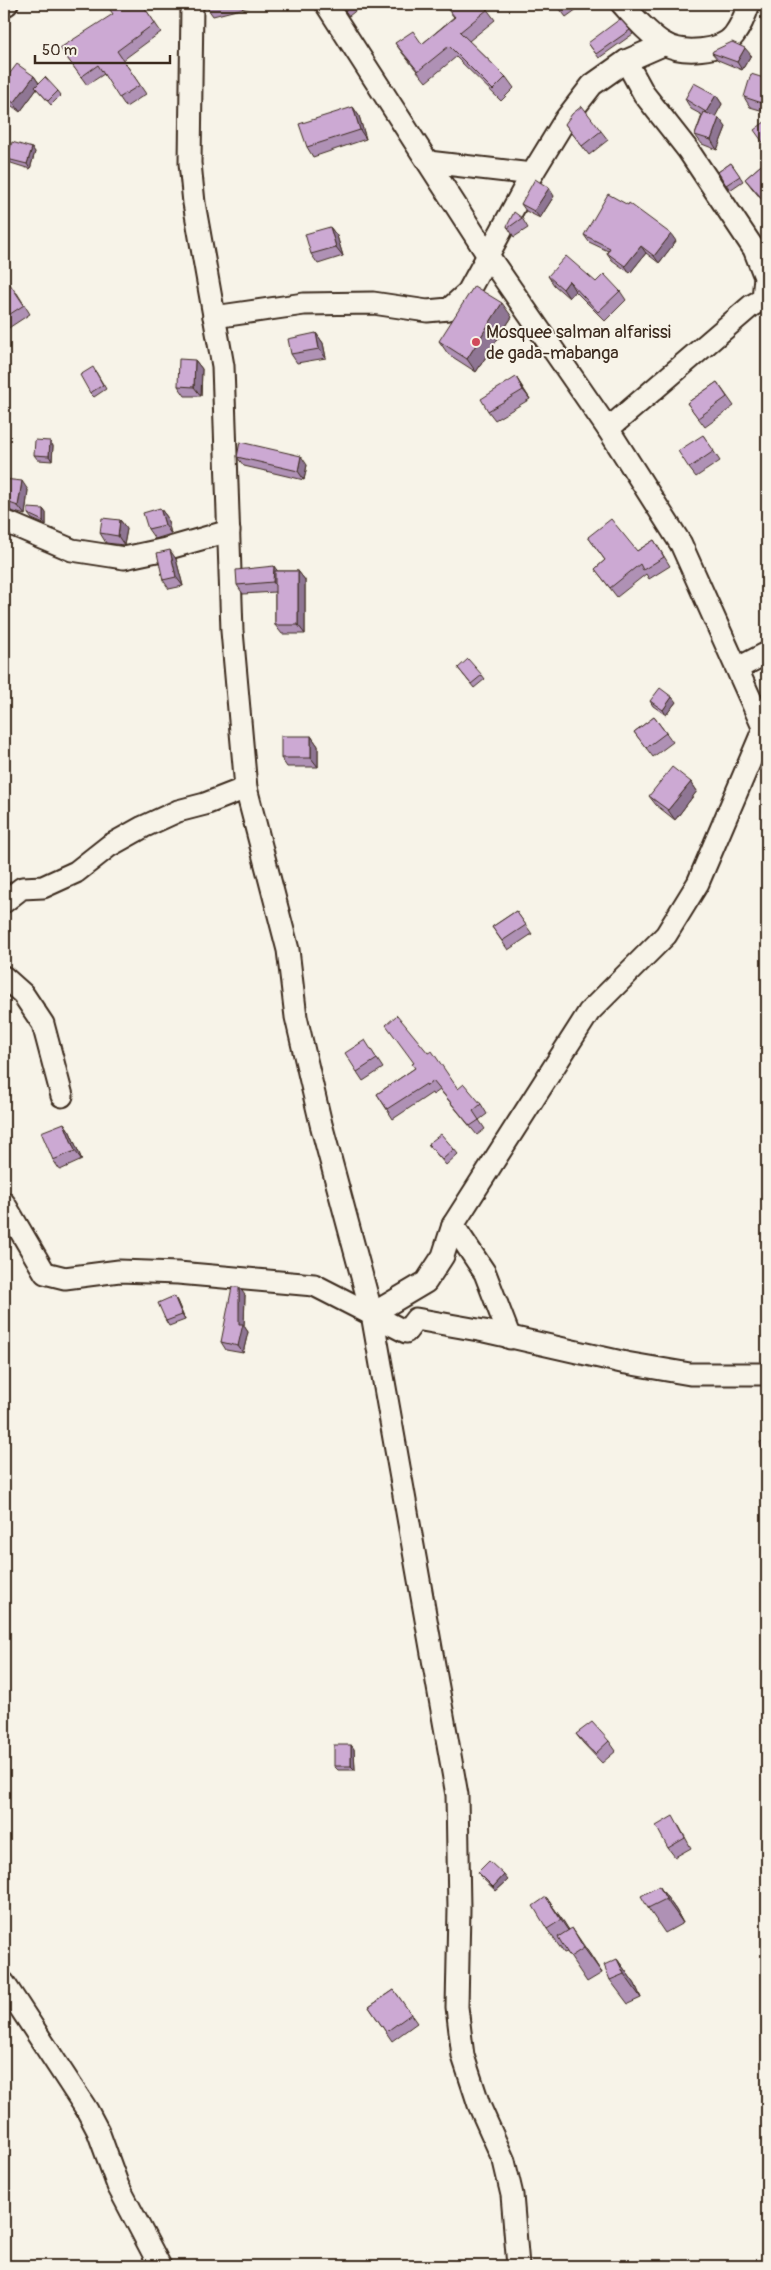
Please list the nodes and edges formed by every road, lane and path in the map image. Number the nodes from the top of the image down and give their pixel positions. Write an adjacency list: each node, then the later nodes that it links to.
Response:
1 (7, 4): 6 (street)
2 (192, 4): 13 (street)
3 (326, 4): 9 (street)
4 (622, 4): 7 (street)
5 (748, 4): 7 (street)
6 (4, 6)
7 (665, 44): 8 (street)
8 (626, 61): 10 (street); 12 (street)
9 (428, 162): 10 (street); 11 (street)
10 (532, 174): 11 (street)
11 (487, 254): 13 (street); 14 (street)
12 (765, 298): 14 (street)
13 (214, 317): 16 (street)
14 (608, 429): 18 (street)
15 (4, 521): 16 (street)
16 (229, 531): 20 (street)
17 (767, 653): 18 (street)
18 (738, 668): 19 (street)
19 (766, 728): 25 (street)
20 (246, 788): 21 (street); 26 (street)
21 (4, 902)
22 (4, 977): 23 (street)
23 (62, 1096)
24 (4, 1203): 26 (street)
25 (453, 1224): 26 (street); 27 (street)
26 (372, 1314): 27 (street); 31 (street)
27 (510, 1338): 28 (street)
28 (767, 1374)
29 (4, 1983): 30 (street)
30 (160, 2266)
31 (518, 2266)

